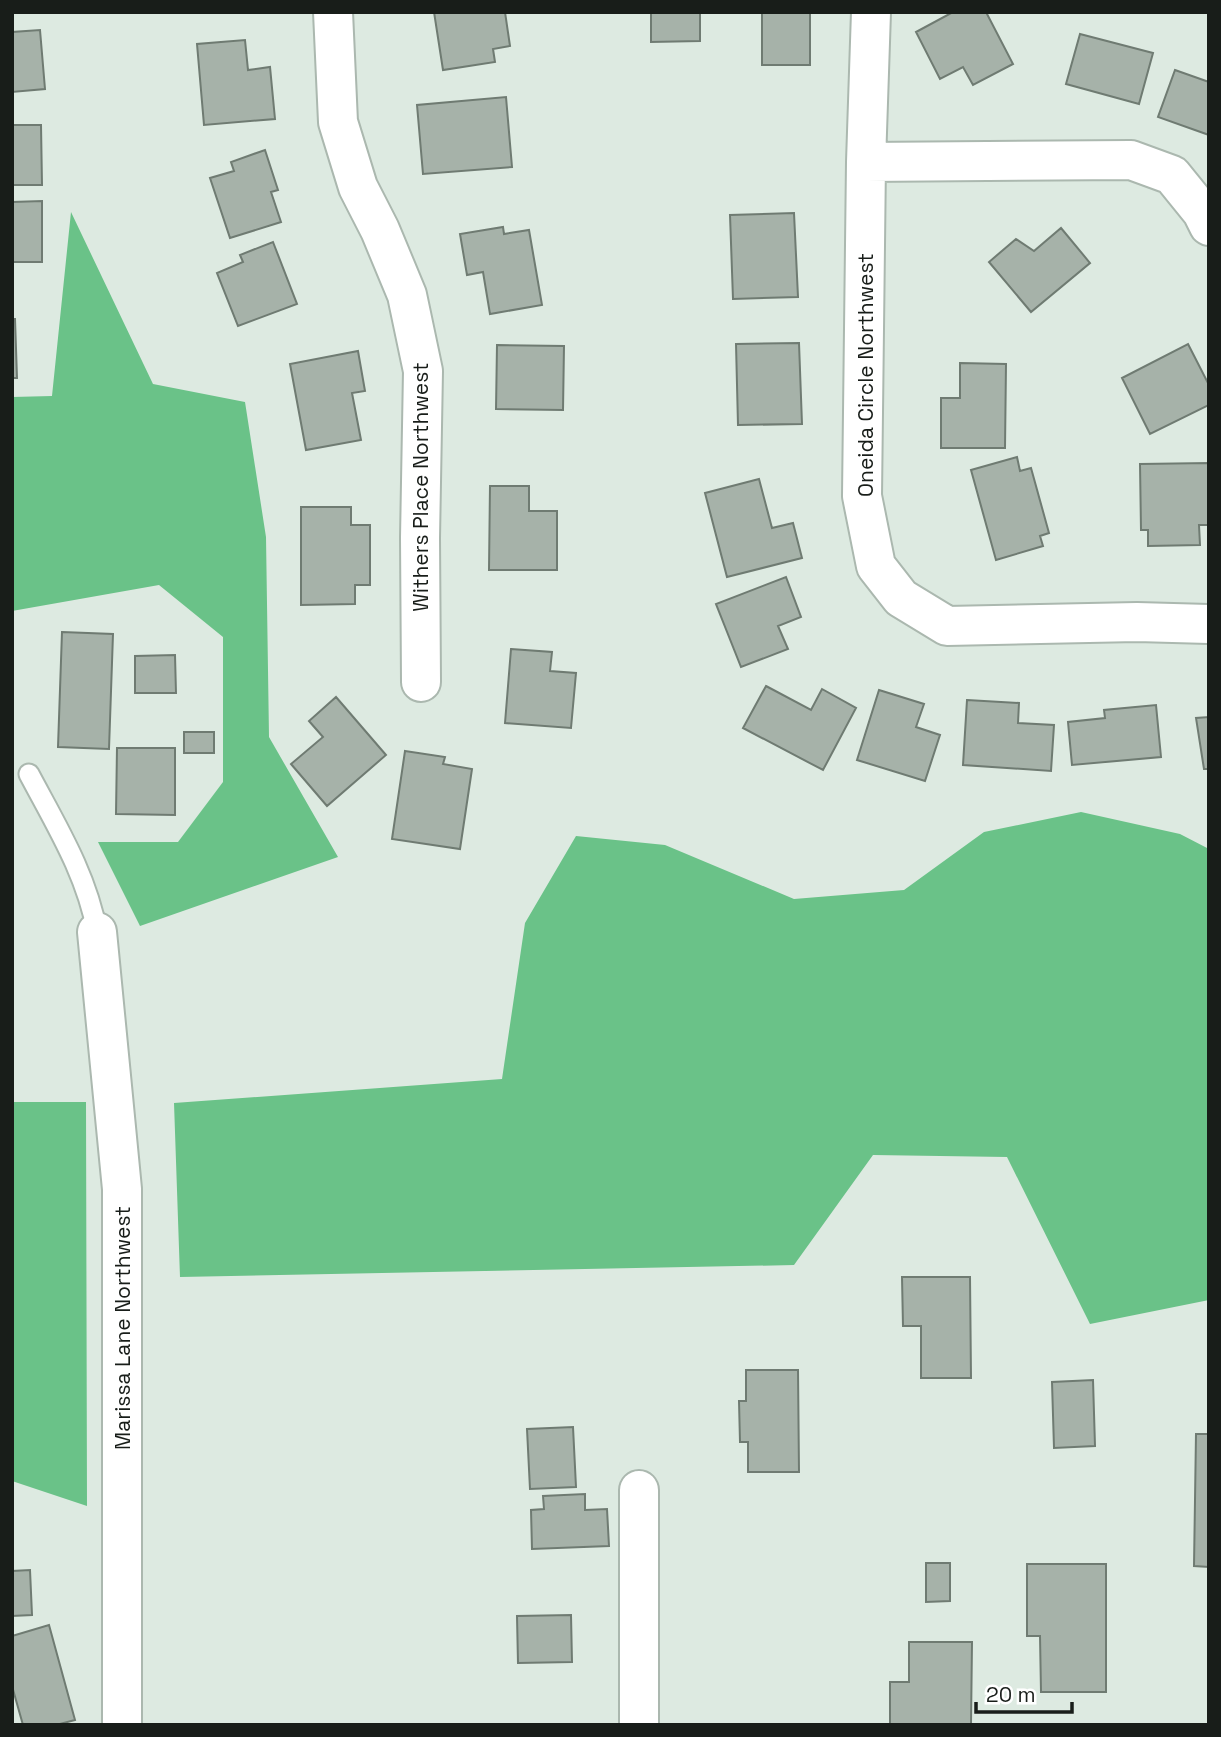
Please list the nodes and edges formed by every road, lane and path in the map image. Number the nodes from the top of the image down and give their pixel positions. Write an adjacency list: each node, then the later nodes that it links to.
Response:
1 (333, 12): 6 (street, Withers Place Northwest)
2 (871, 12): 3 (street, Oneida Circle Northwest)
3 (866, 162): 4 (street); 5 (street, Oneida Circle Northwest)
4 (1209, 226)
5 (1209, 624)
6 (421, 682)
7 (29, 774): 8 (lane)
8 (97, 932): 10 (street, Marissa Lane Northwest)
9 (639, 1490): 11 (street)
10 (122, 1725)
11 (639, 1725)

